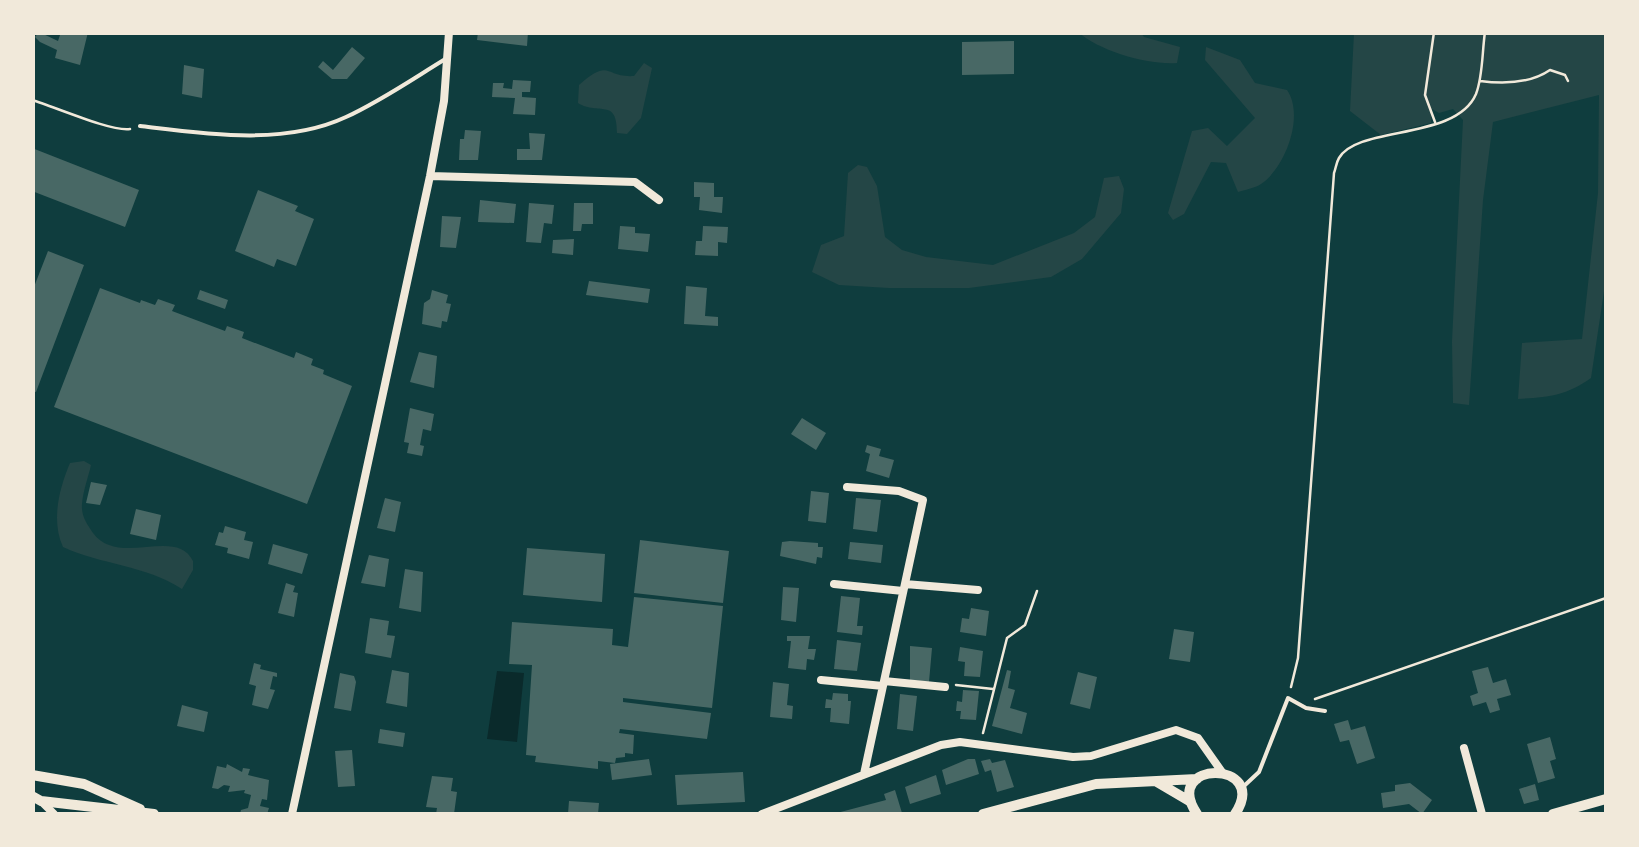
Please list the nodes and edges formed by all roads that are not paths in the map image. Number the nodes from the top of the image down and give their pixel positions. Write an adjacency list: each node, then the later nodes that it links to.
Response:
1 (450, 32): 2 (street)
2 (449, 57): 3 (lane); 4 (street)
3 (140, 126)
4 (430, 176): 5 (street); 28 (street)
5 (658, 200)
6 (847, 486): 8 (street)
7 (834, 584): 8 (street)
8 (904, 588): 9 (street); 11 (street)
9 (978, 590)
10 (820, 680): 11 (street)
11 (884, 683): 12 (street); 16 (street)
12 (945, 688)
13 (1325, 711): 20 (lane)
14 (1464, 748): 32 (street)
15 (1222, 772): 16 (street); 18 (street); 20 (street)
16 (864, 774): 29 (street)
17 (32, 778): 21 (street); 25 (street)
18 (1198, 779): 19 (street); 23 (street)
19 (1156, 782): 23 (street); 30 (street)
20 (1240, 789): 24 (street)
21 (37, 798): 25 (street); 26 (street); 27 (street)
22 (1606, 799): 33 (street)
23 (1191, 802): 31 (street)
24 (1239, 812)
25 (150, 813)
26 (36, 814)
27 (54, 814)
28 (292, 814)
29 (762, 814)
30 (983, 814)
31 (1197, 814)
32 (1482, 814)
33 (1553, 814)

